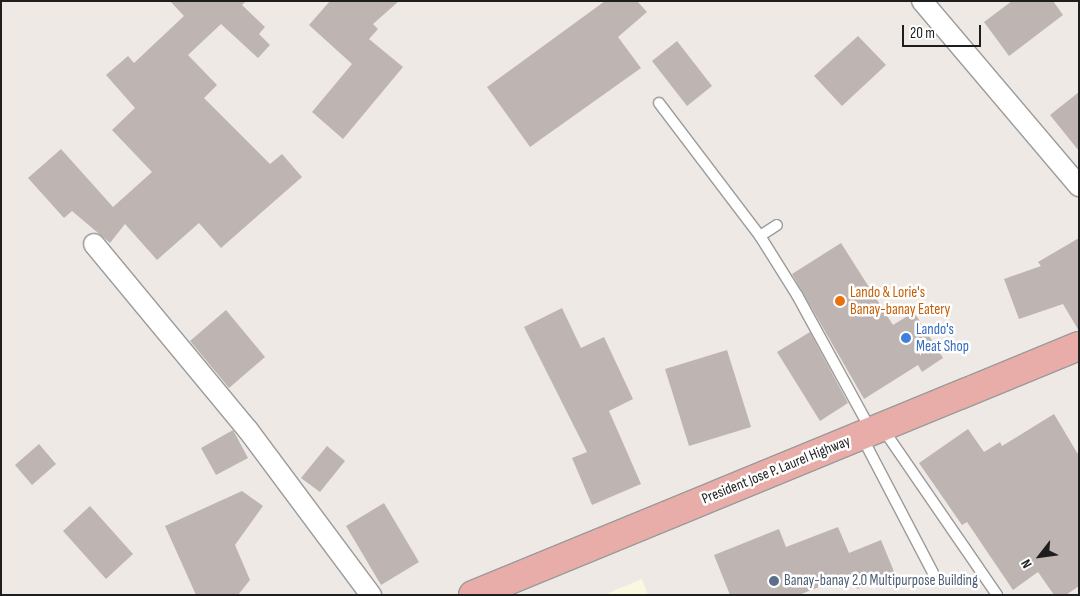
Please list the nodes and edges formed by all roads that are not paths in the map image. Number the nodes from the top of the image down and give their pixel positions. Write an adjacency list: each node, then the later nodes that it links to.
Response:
1 (922, 1): 3 (street)
2 (659, 103): 5 (lane)
3 (1079, 186)
4 (777, 225): 5 (lane)
5 (760, 236): 8 (lane)
6 (94, 244): 10 (street)
7 (1079, 346): 8 (highway, President Jose P. Laurel Highway)
8 (871, 430): 9 (lane); 11 (highway, President Jose P. Laurel Highway); 12 (lane)
9 (932, 573)
10 (371, 595)
11 (473, 595)
12 (997, 595)

